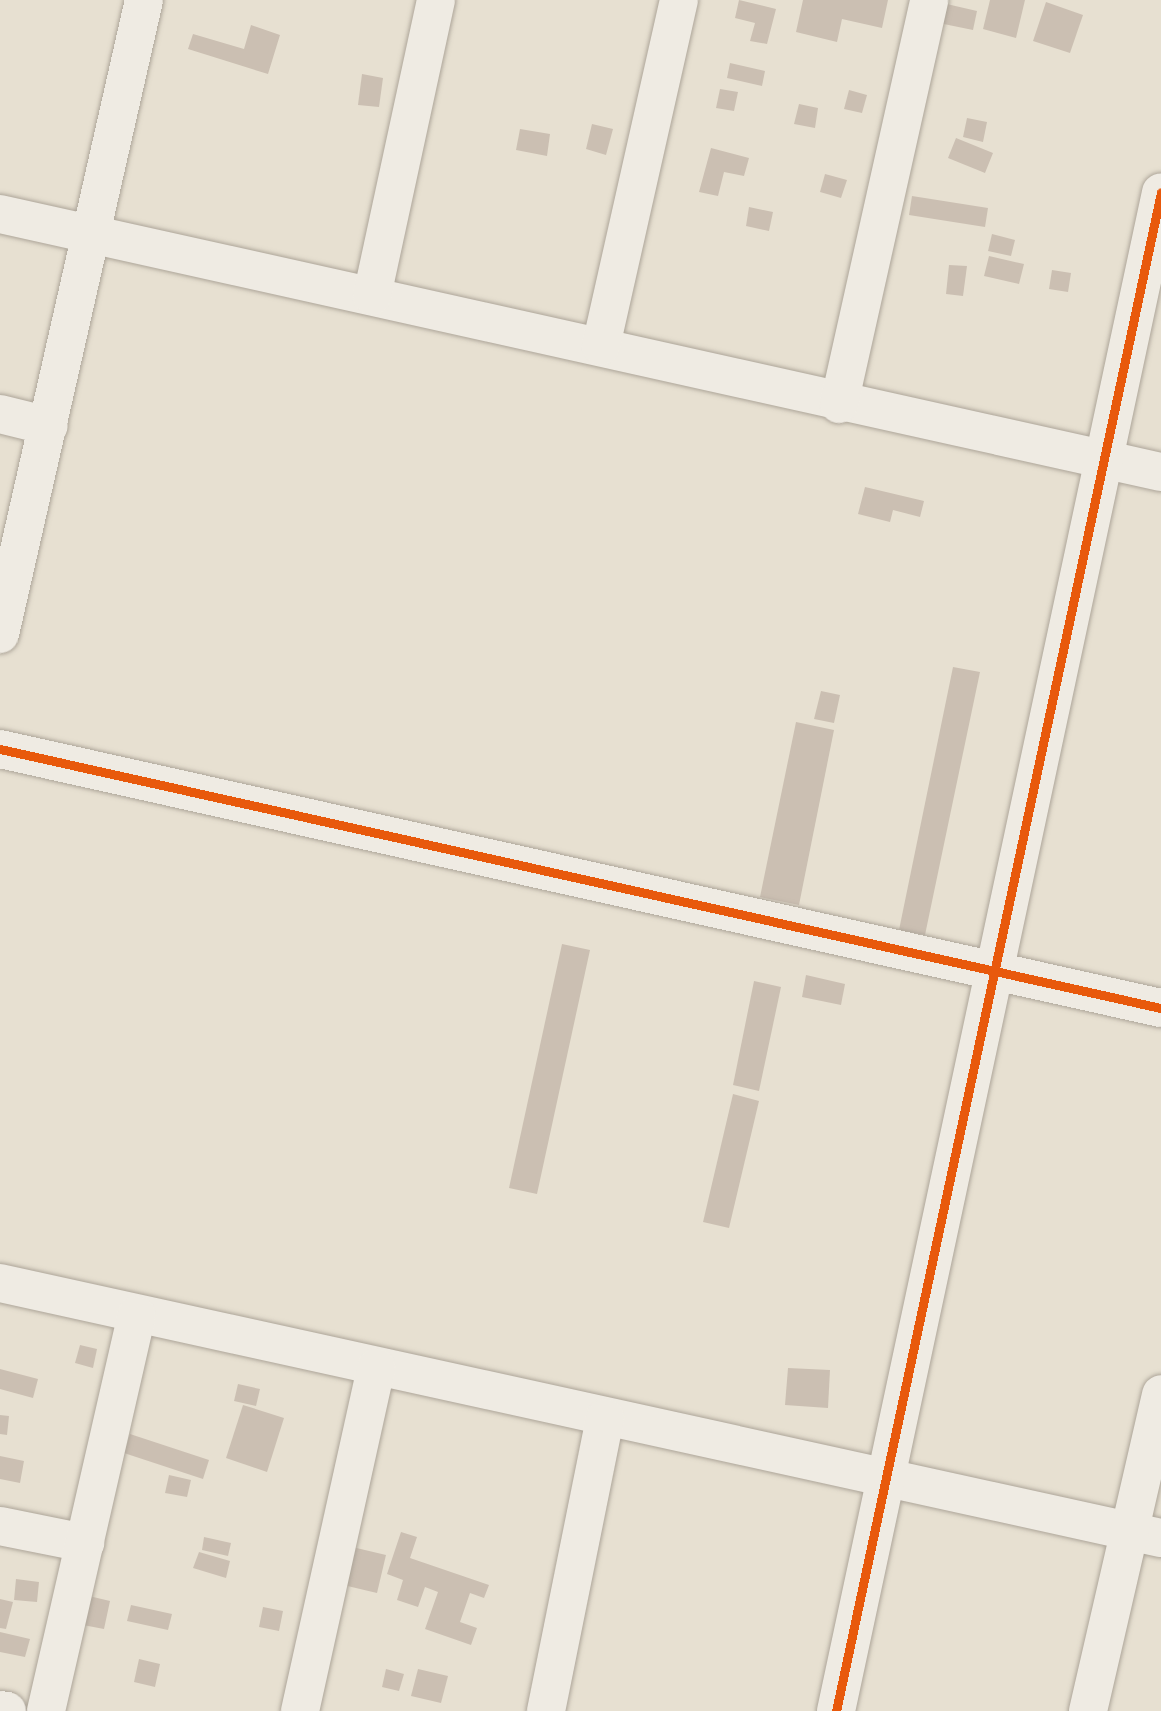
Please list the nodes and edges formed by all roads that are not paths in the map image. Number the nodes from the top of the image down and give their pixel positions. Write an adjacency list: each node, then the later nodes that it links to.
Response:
1 (144, 0): 7 (street)
2 (436, 0): 8 (street)
3 (679, 0): 9 (street)
4 (929, 0): 10 (street)
5 (1161, 192): 13 (street)
6 (0, 214): 7 (street)
7 (92, 236): 8 (street); 12 (street)
8 (372, 296): 9 (street)
9 (601, 346): 10 (street)
10 (839, 404): 13 (street)
11 (0, 414): 12 (street)
12 (49, 426): 15 (street)
13 (1105, 460): 14 (street); 17 (street)
14 (1161, 472)
15 (0, 634)
16 (0, 749): 17 (street)
17 (995, 971): 18 (street); 24 (street)
18 (1161, 1008)
19 (0, 1283): 20 (street)
20 (137, 1315): 21 (street); 27 (street)
21 (376, 1367): 23 (street); 31 (street)
22 (1161, 1394): 26 (street)
23 (605, 1418): 24 (street); 32 (street)
24 (887, 1475): 26 (street); 33 (street)
25 (0, 1526): 27 (street)
26 (1144, 1534): 34 (street)
27 (85, 1543): 30 (street)
28 (0, 1710): 29 (street)
29 (7, 1711)
30 (46, 1711)
31 (300, 1711)
32 (547, 1711)
33 (835, 1711)
34 (1088, 1711)

